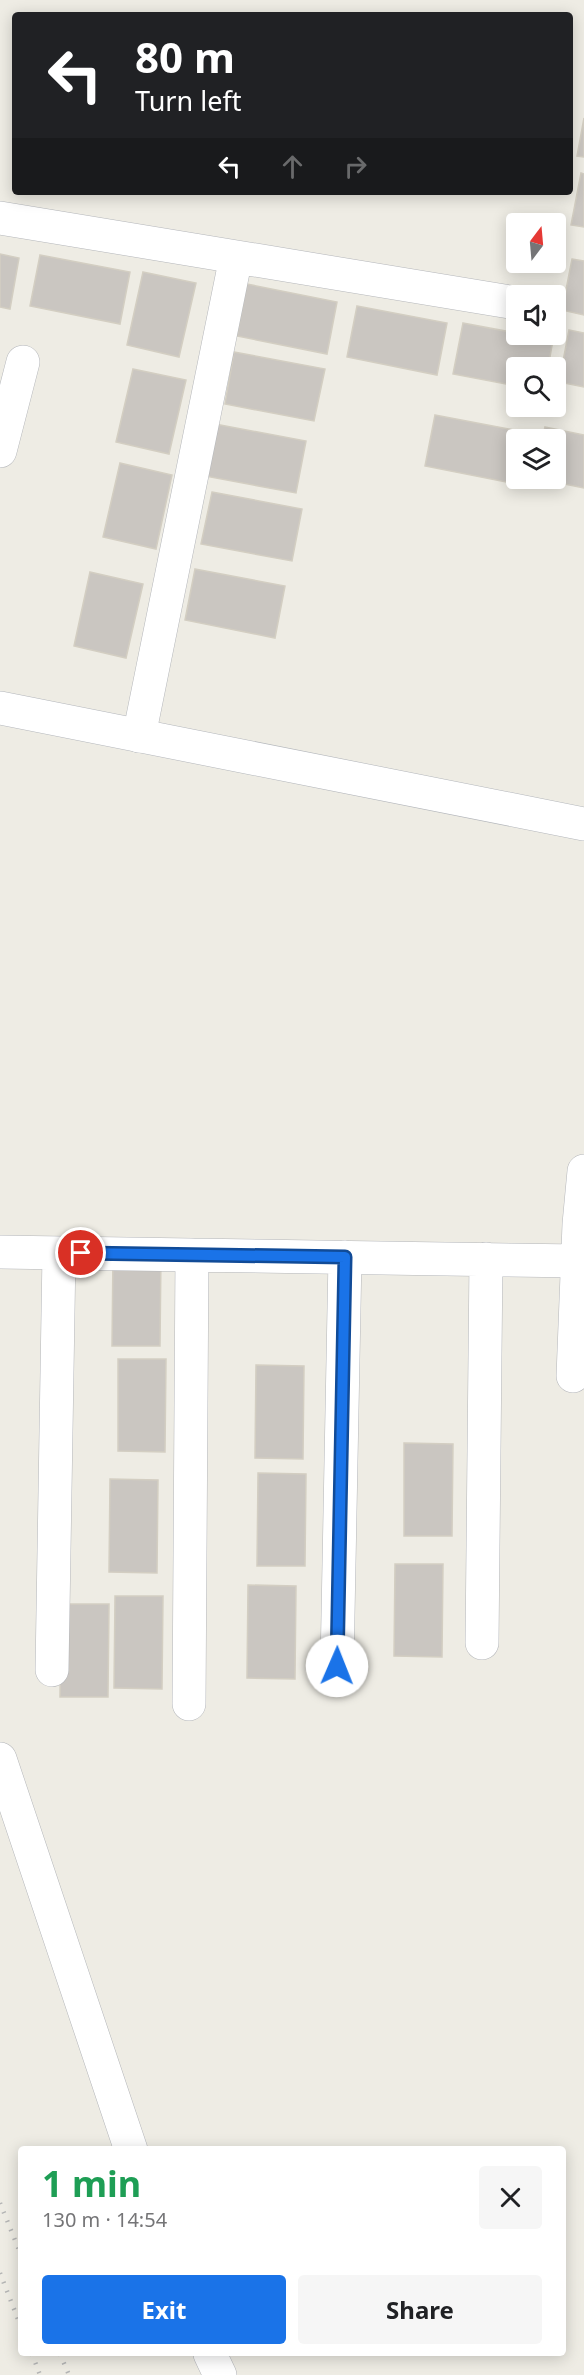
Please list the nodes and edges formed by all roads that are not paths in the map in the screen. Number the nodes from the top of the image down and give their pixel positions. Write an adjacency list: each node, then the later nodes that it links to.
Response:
1 (0, 218): 2 (street)
2 (236, 257): 3 (street); 7 (street)
3 (506, 301)
4 (23, 362): 5 (street)
5 (0, 451)
6 (0, 708): 7 (street)
7 (139, 736): 8 (street)
8 (584, 824)
9 (584, 1171): 10 (street)
10 (581, 1224): 16 (street)
11 (0, 1252): 12 (street)
12 (59, 1252): 13 (street); 20 (street)
13 (192, 1255): 14 (street); 21 (street)
14 (345, 1257): 15 (street); 19 (street)
15 (486, 1259): 16 (street); 18 (street)
16 (579, 1261): 17 (street)
17 (573, 1376)
18 (482, 1643)
19 (337, 1666)
20 (52, 1670)
21 (189, 1704)
22 (0, 1759): 23 (street)
23 (129, 2146)
24 (211, 2356): 25 (street)
25 (220, 2375)

